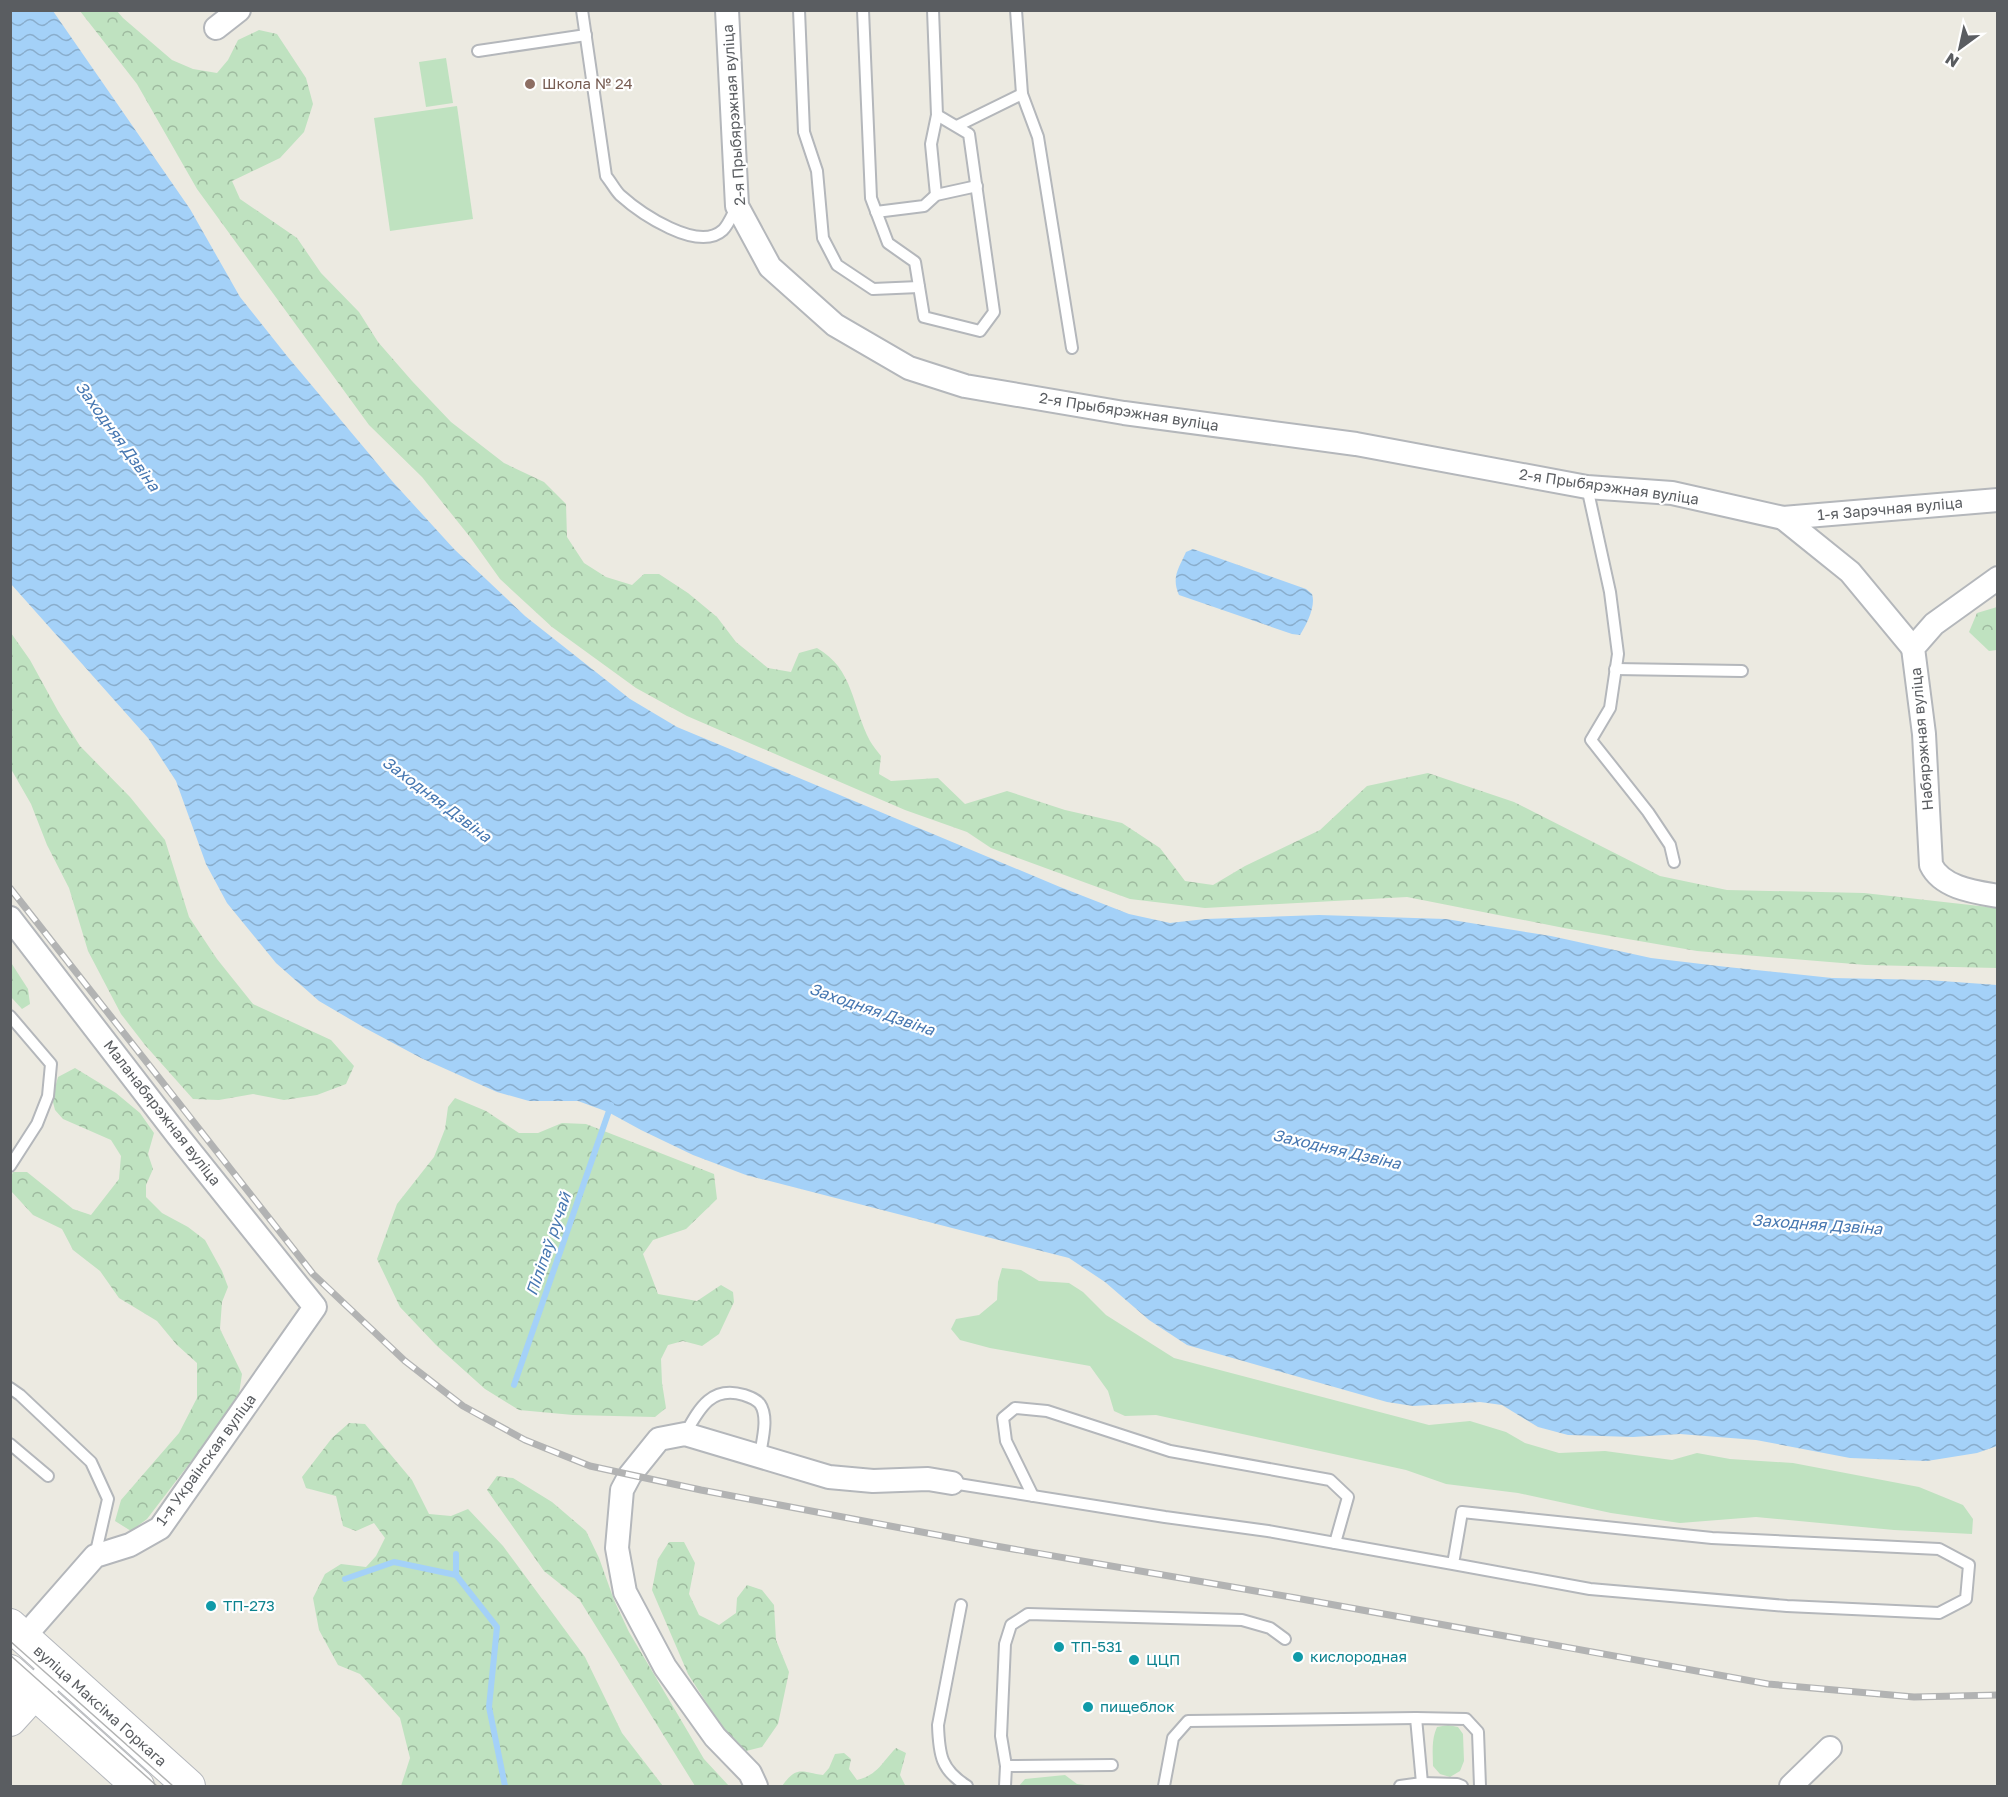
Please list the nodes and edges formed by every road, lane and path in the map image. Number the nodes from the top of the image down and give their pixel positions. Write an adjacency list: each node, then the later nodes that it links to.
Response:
1 (239, 10): 8 (street)
2 (582, 10): 9 (lane)
3 (727, 10): 16 (street, 2-я Прыбярэжная вуліца)
4 (799, 10): 18 (lane)
5 (863, 10): 17 (lane)
6 (933, 10): 12 (lane)
7 (1016, 10): 11 (lane)
8 (216, 28)
9 (586, 35): 10 (lane); 16 (lane)
10 (478, 51)
11 (1022, 94): 13 (lane); 19 (lane)
12 (937, 115): 13 (lane); 15 (lane)
13 (957, 126): 14 (lane)
14 (977, 186): 15 (lane); 18 (lane)
15 (936, 195): 17 (lane)
16 (737, 206): 20 (street, 2-я Прыбярэжная вуліца)
17 (876, 212): 18 (lane)
18 (919, 287)
19 (1072, 348)
20 (1587, 487): 22 (street, 2-я Прыбярэжная вуліца); 25 (lane)
21 (1998, 500): 22 (street, 1-я Зарэчная вуліца)
22 (1783, 518): 24 (street)
23 (1998, 578): 24 (street, Набярэжная вуліца)
24 (1913, 648): 28 (street, Набярэжная вуліца)
25 (1615, 669): 26 (lane); 27 (lane)
26 (1742, 671)
27 (1674, 862)
28 (1998, 896)
29 (10, 918): 32 (street, Маланабярэжная вуліца)
30 (10, 1016): 31 (lane)
31 (10, 1166)
32 (315, 1307): 41 (street, 1-я Украінская вуліца)
33 (10, 1388): 41 (lane)
34 (685, 1434): 36 (street); 36 (lane); 57 (street)
35 (10, 1444): 37 (lane)
36 (760, 1455): 38 (street)
37 (48, 1476)
38 (952, 1483): 39 (lane)
39 (1033, 1496): 40 (lane); 40 (lane)
40 (1335, 1543): 42 (lane)
41 (95, 1556): 44 (street)
42 (1453, 1564): 42 (lane)
43 (961, 1605): 58 (lane)
44 (17, 1631): 46 (main road, вуліца Максіма Горкага)
45 (1285, 1639): 53 (lane)
46 (58, 1667): 48 (main road); 56 (main road, вуліца Максіма Горкага)
47 (10, 1671): 48 (main road)
48 (35, 1693): 50 (main road); 55 (main road)
49 (1416, 1718): 54 (lane); 60 (lane); 63 (lane)
50 (10, 1720)
51 (1830, 1748): 64 (street)
52 (1112, 1765): 53 (lane)
53 (1006, 1766): 59 (lane)
54 (1422, 1783): 61 (lane); 62 (lane)
55 (138, 1786)
56 (189, 1786)
57 (756, 1786)
58 (967, 1786)
59 (1005, 1786)
60 (1164, 1786)
61 (1400, 1786)
62 (1462, 1786)
63 (1480, 1786)
64 (1791, 1786)

